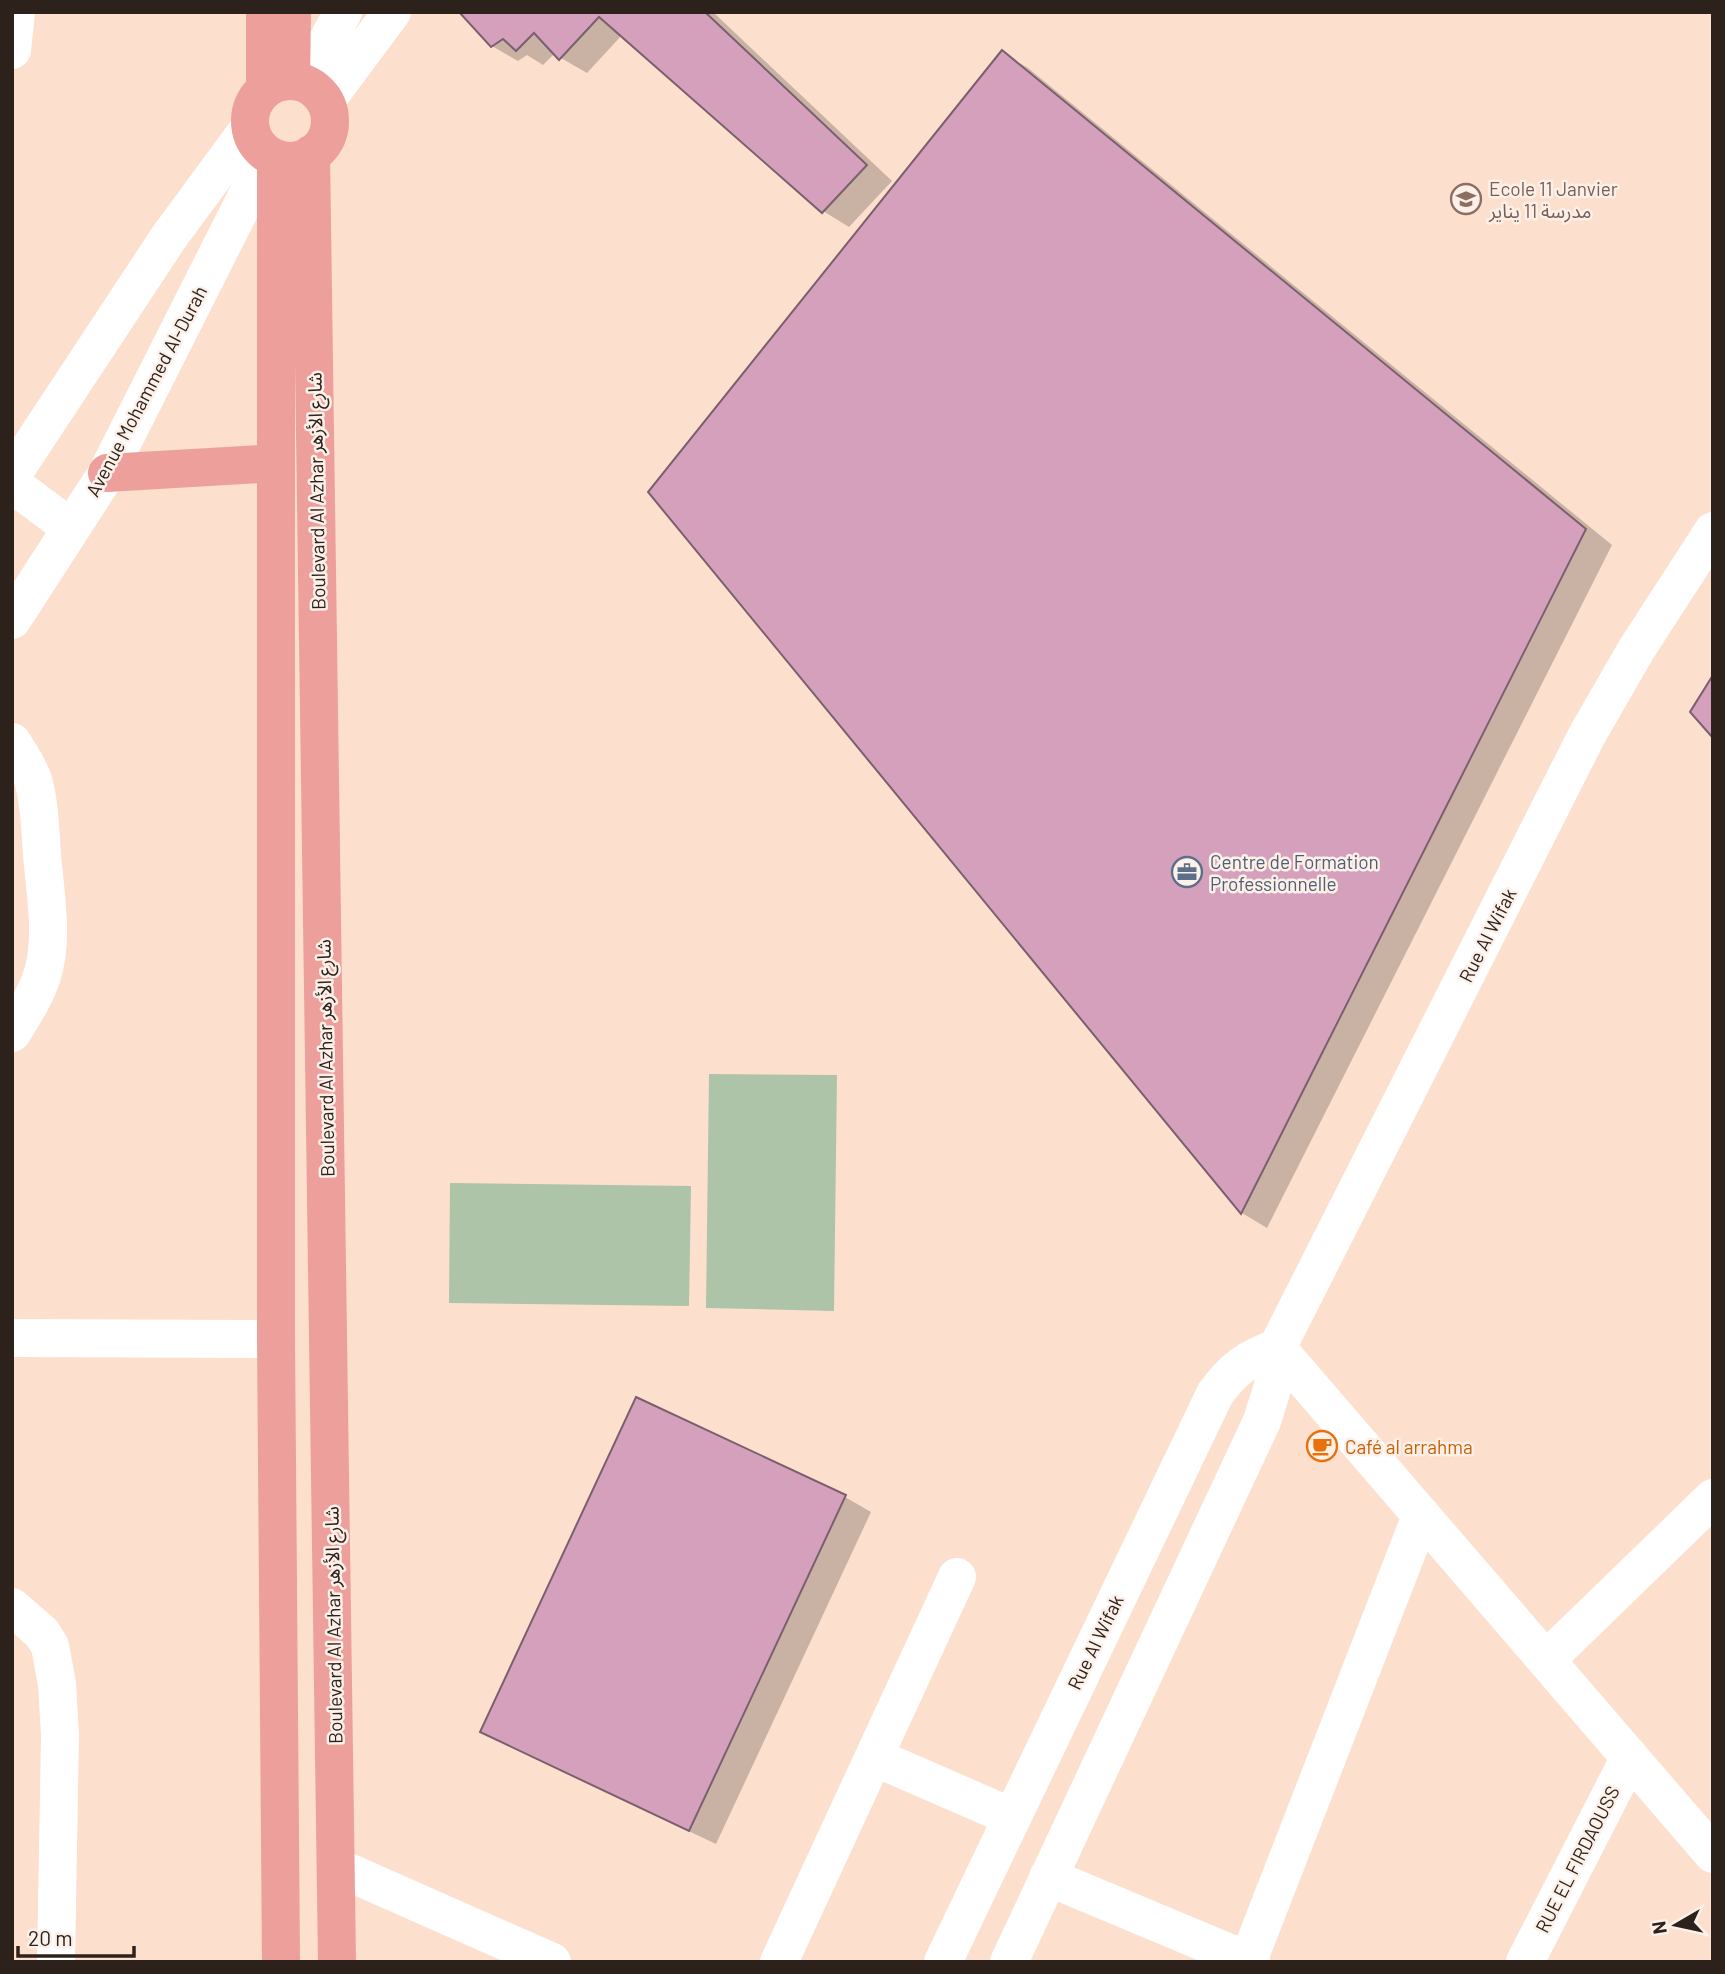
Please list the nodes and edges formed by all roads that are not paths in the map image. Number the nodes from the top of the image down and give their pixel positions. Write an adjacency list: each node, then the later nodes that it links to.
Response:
1 (16, 12): 6 (street)
2 (264, 12): 7 (main road)
3 (292, 12): 7 (main road)
4 (344, 12): 7 (street)
5 (392, 12): 7 (street)
6 (12, 50)
7 (296, 89): 8 (main road); 8 (main road)
8 (276, 149): 9 (main road, Boulevard Al Azhar شارع الأزهر); 10 (street, Avenue Mohammed Al-Durah); 11 (street); 30 (main road, Boulevard Al Azhar شارع الأزهر)
9 (276, 463): 10 (main road); 19 (main road, Boulevard Al Azhar شارع الأزهر)
10 (107, 473): 13 (street, Avenue Mohammed Al-Durah)
11 (12, 475)
12 (12, 484): 13 (street)
13 (71, 528): 15 (street, Avenue Mohammed Al-Durah)
14 (1713, 531): 20 (street, Rue Al Wifak)
15 (12, 620)
16 (12, 742): 17 (street)
17 (12, 1033)
18 (12, 1338): 19 (street)
19 (276, 1339): 34 (main road, Boulevard Al Azhar شارع الأزهر)
20 (1277, 1348): 22 (street); 28 (street, Rue Al Wifak); 31 (street, Rue Al Wifak)
21 (1713, 1498): 25 (street)
22 (1422, 1516): 25 (street); 32 (street)
23 (957, 1577): 26 (street)
24 (12, 1607): 33 (street)
25 (1546, 1660): 27 (street)
26 (874, 1757): 28 (street); 37 (street)
27 (1630, 1757): 29 (street); 40 (street, RUE EL FIRDAOUSS)
28 (1012, 1817): 38 (street, Rue Al Wifak)
29 (1713, 1854)
30 (337, 1867): 35 (main road, Boulevard Al Azhar شارع الأزهر); 36 (street)
31 (1048, 1877): 32 (street); 39 (street, Rue Al Wifak)
32 (1250, 1961)
33 (56, 1962)
34 (281, 1962)
35 (337, 1962)
36 (552, 1962)
37 (779, 1962)
38 (943, 1962)
39 (1009, 1962)
40 (1525, 1962)

